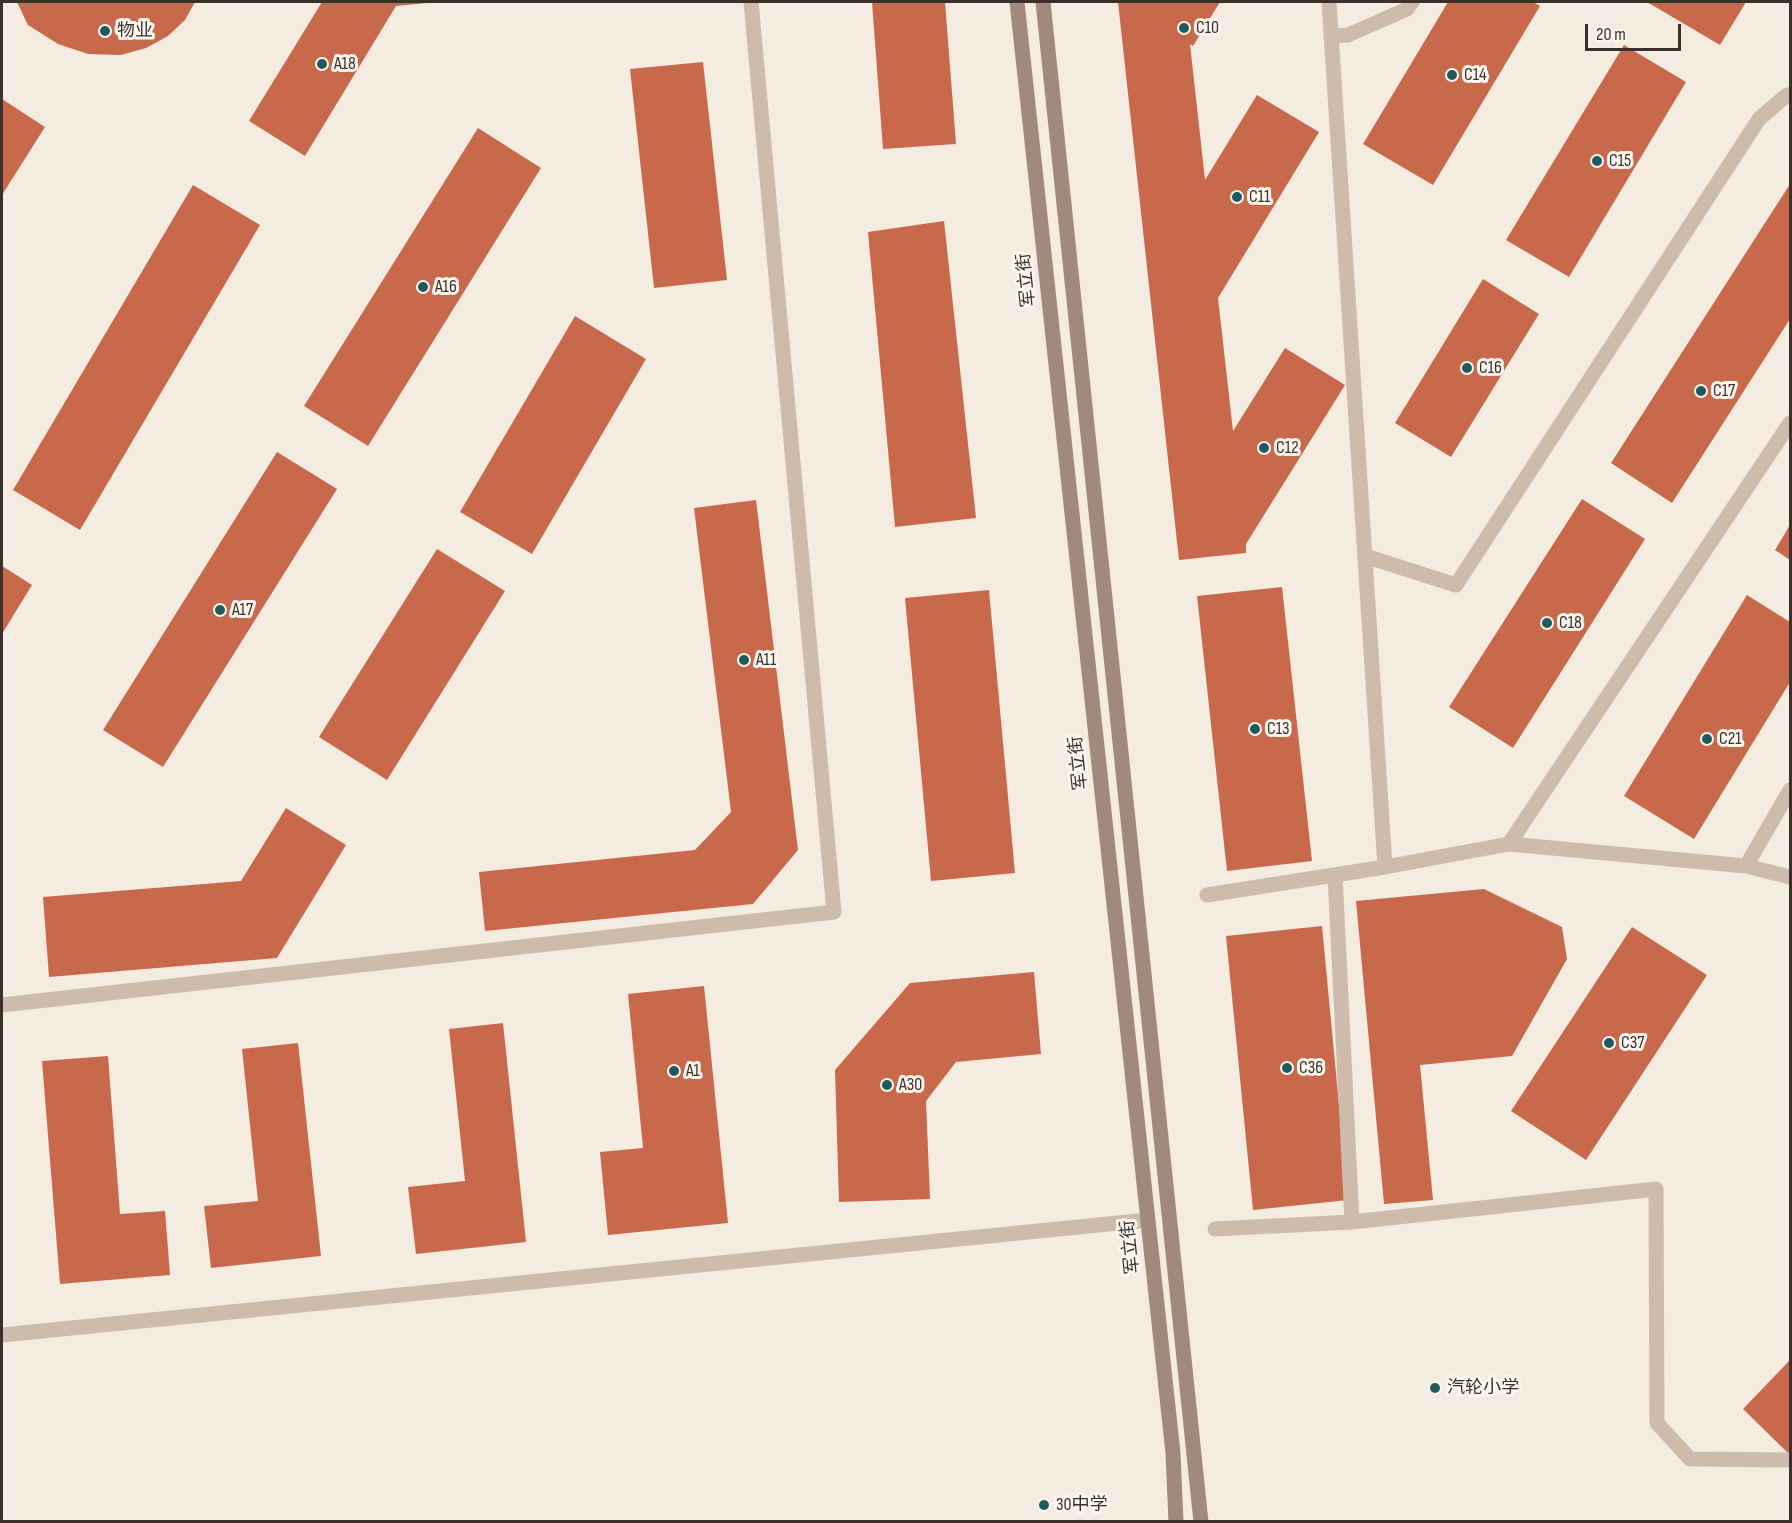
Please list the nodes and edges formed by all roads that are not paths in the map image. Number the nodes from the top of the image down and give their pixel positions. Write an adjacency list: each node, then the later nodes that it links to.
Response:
1 (751, 2): 17 (street)
2 (1017, 2): 18 (main road, 军立街)
3 (1043, 2): 24 (main road)
4 (1329, 2): 6 (street)
5 (1412, 2): 6 (street)
6 (1331, 36): 9 (street)
7 (1787, 95): 9 (street)
8 (1791, 423): 11 (street)
9 (1365, 556): 13 (street)
10 (1791, 790): 12 (street)
11 (1509, 844): 12 (street); 13 (street)
12 (1746, 866): 15 (street)
13 (1385, 867): 14 (street)
14 (1335, 875): 16 (street); 19 (street)
15 (1791, 877)
16 (1207, 895)
17 (2, 1005)
18 (1148, 1220): 21 (street); 23 (main road, 军立街)
19 (1352, 1222): 20 (street); 22 (street)
20 (1215, 1229)
21 (2, 1335)
22 (1791, 1460)
23 (1176, 1521)
24 (1201, 1521)

